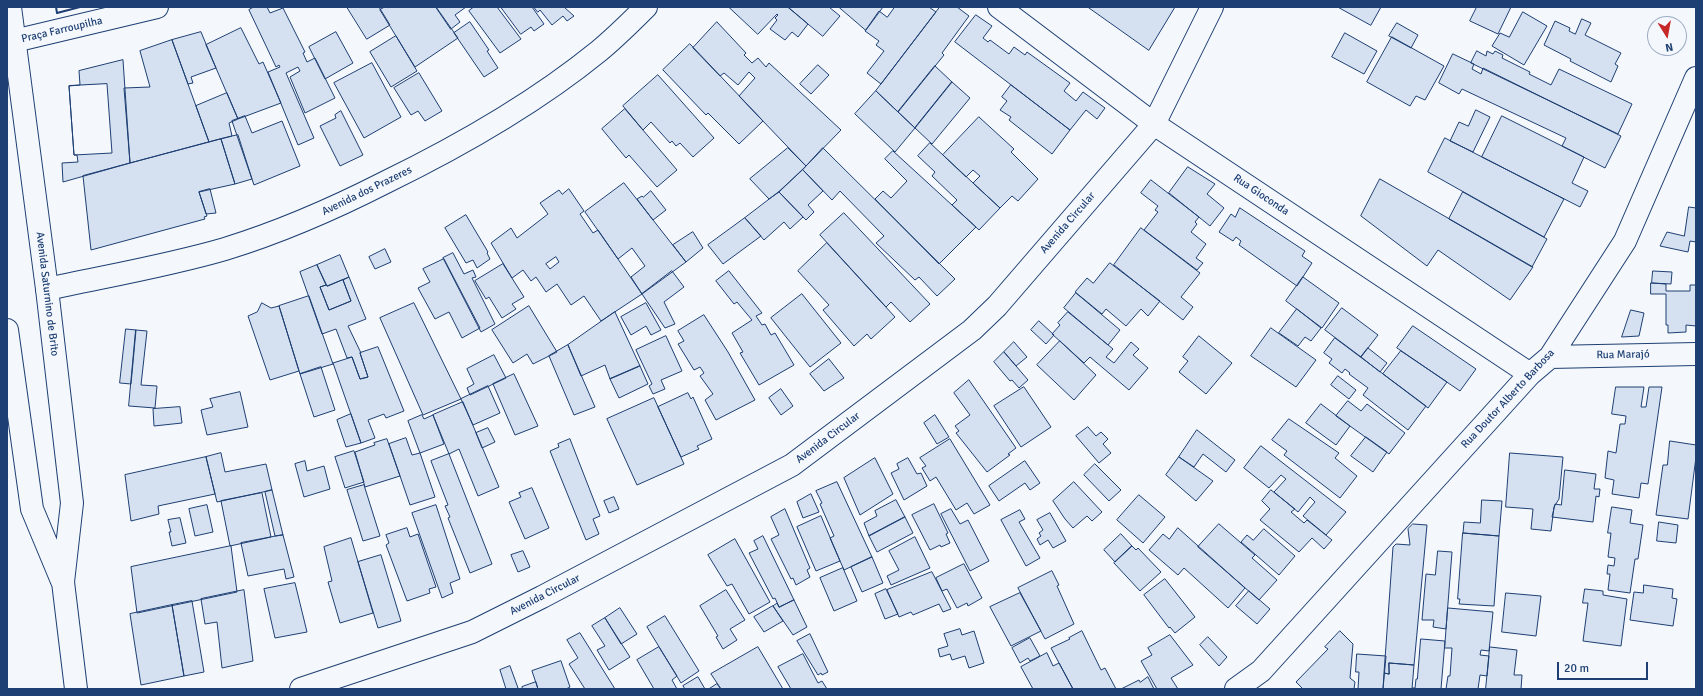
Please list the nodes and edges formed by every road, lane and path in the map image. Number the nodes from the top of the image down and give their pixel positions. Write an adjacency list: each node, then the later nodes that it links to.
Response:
1 (10, 7): 6 (street, Avenida Saturnino de Brito)
2 (157, 7): 6 (street, Praça Farroupilha)
3 (646, 7): 10 (street, Avenida dos Prazeres)
4 (999, 7): 9 (street, Rua Gioconda)
5 (1212, 7): 9 (street, Avenida Circular)
6 (14, 41): 7 (street, Avenida Saturnino de Brito)
7 (13, 71): 10 (street, Avenida Saturnino de Brito)
8 (1696, 78): 13 (street, Rua Doutor Alberto Barbosa)
9 (1154, 124): 14 (street, Rua Gioconda); 17 (street, Avenida Circular)
10 (47, 289): 15 (street, Avenida Saturnino de Brito)
11 (7, 330): 15 (street, Avenida Saturnino de Brito)
12 (1696, 354): 13 (street, Rua Marajó)
13 (1550, 357): 14 (street, Rua Doutor Alberto Barbosa)
14 (1530, 374): 18 (street, Rua Doutor Alberto Barbosa)
15 (62, 582): 16 (street, Avenida Saturnino de Brito)
16 (76, 689)
17 (301, 689)
18 (1236, 689)

